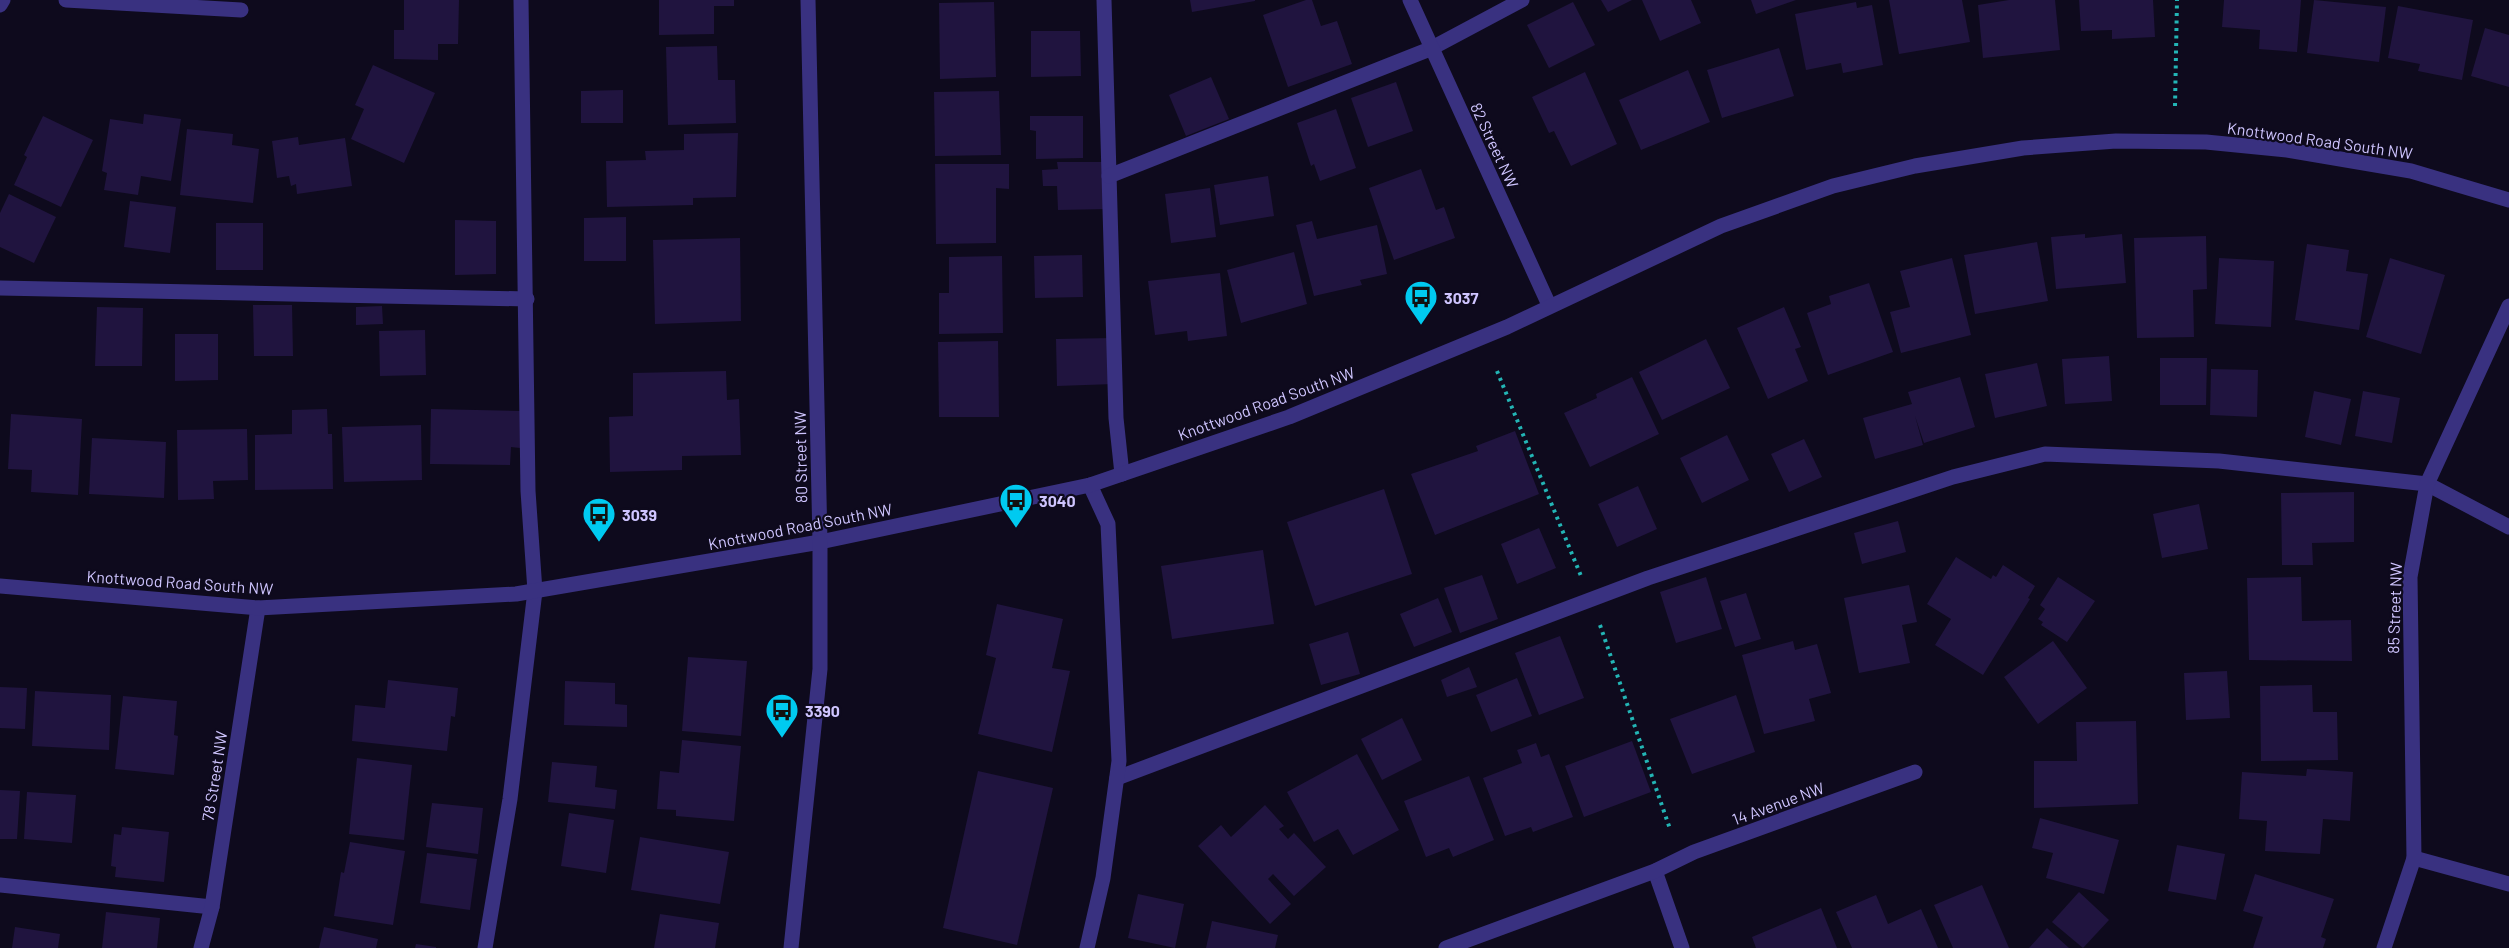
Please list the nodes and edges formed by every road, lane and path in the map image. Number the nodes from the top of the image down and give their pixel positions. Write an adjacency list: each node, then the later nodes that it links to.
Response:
1 (3, 0): 9 (street)
2 (66, 0): 10 (street)
3 (521, 0): 16 (street)
4 (808, 0): 23 (street, 80 Street NW)
5 (1104, 0): 13 (street)
6 (1410, 0): 11 (street, 82 Street NW)
7 (1522, 0): 11 (street)
8 (2177, 0): 12 (path)
9 (0, 5)
10 (241, 10)
11 (1430, 49): 13 (street); 17 (street, 82 Street NW)
12 (2175, 106)
13 (1109, 176): 19 (street)
14 (2509, 200): 17 (street, Knottwood Road South NW)
15 (0, 288): 16 (street)
16 (527, 299): 25 (street)
17 (1549, 305): 19 (street, Knottwood Road South NW)
18 (2509, 306): 20 (street, 85 Street NW)
19 (1122, 474): 21 (street, Knottwood Road South NW)
20 (2427, 484): 22 (street); 28 (street); 29 (street, 85 Street NW)
21 (1090, 485): 23 (street, Knottwood Road South NW); 28 (street)
22 (2509, 527)
23 (820, 542): 25 (street, Knottwood Road South NW); 36 (street, 80 Street NW)
24 (0, 586): 26 (street, Knottwood Road South NW)
25 (535, 591): 26 (street, Knottwood Road South NW); 35 (street)
26 (258, 608): 33 (street, 78 Street NW)
27 (1915, 772): 30 (street, 14 Avenue NW)
28 (1117, 778): 37 (street)
29 (2414, 858): 31 (street); 40 (street, 85 Street NW)
30 (1655, 871): 38 (street, 14 Avenue NW); 39 (street)
31 (2509, 884)
32 (0, 885): 33 (street)
33 (212, 907): 34 (street, 78 Street NW)
34 (201, 948)
35 (485, 948)
36 (791, 948)
37 (1087, 948)
38 (1446, 948)
39 (1682, 948)
40 (2384, 948)

